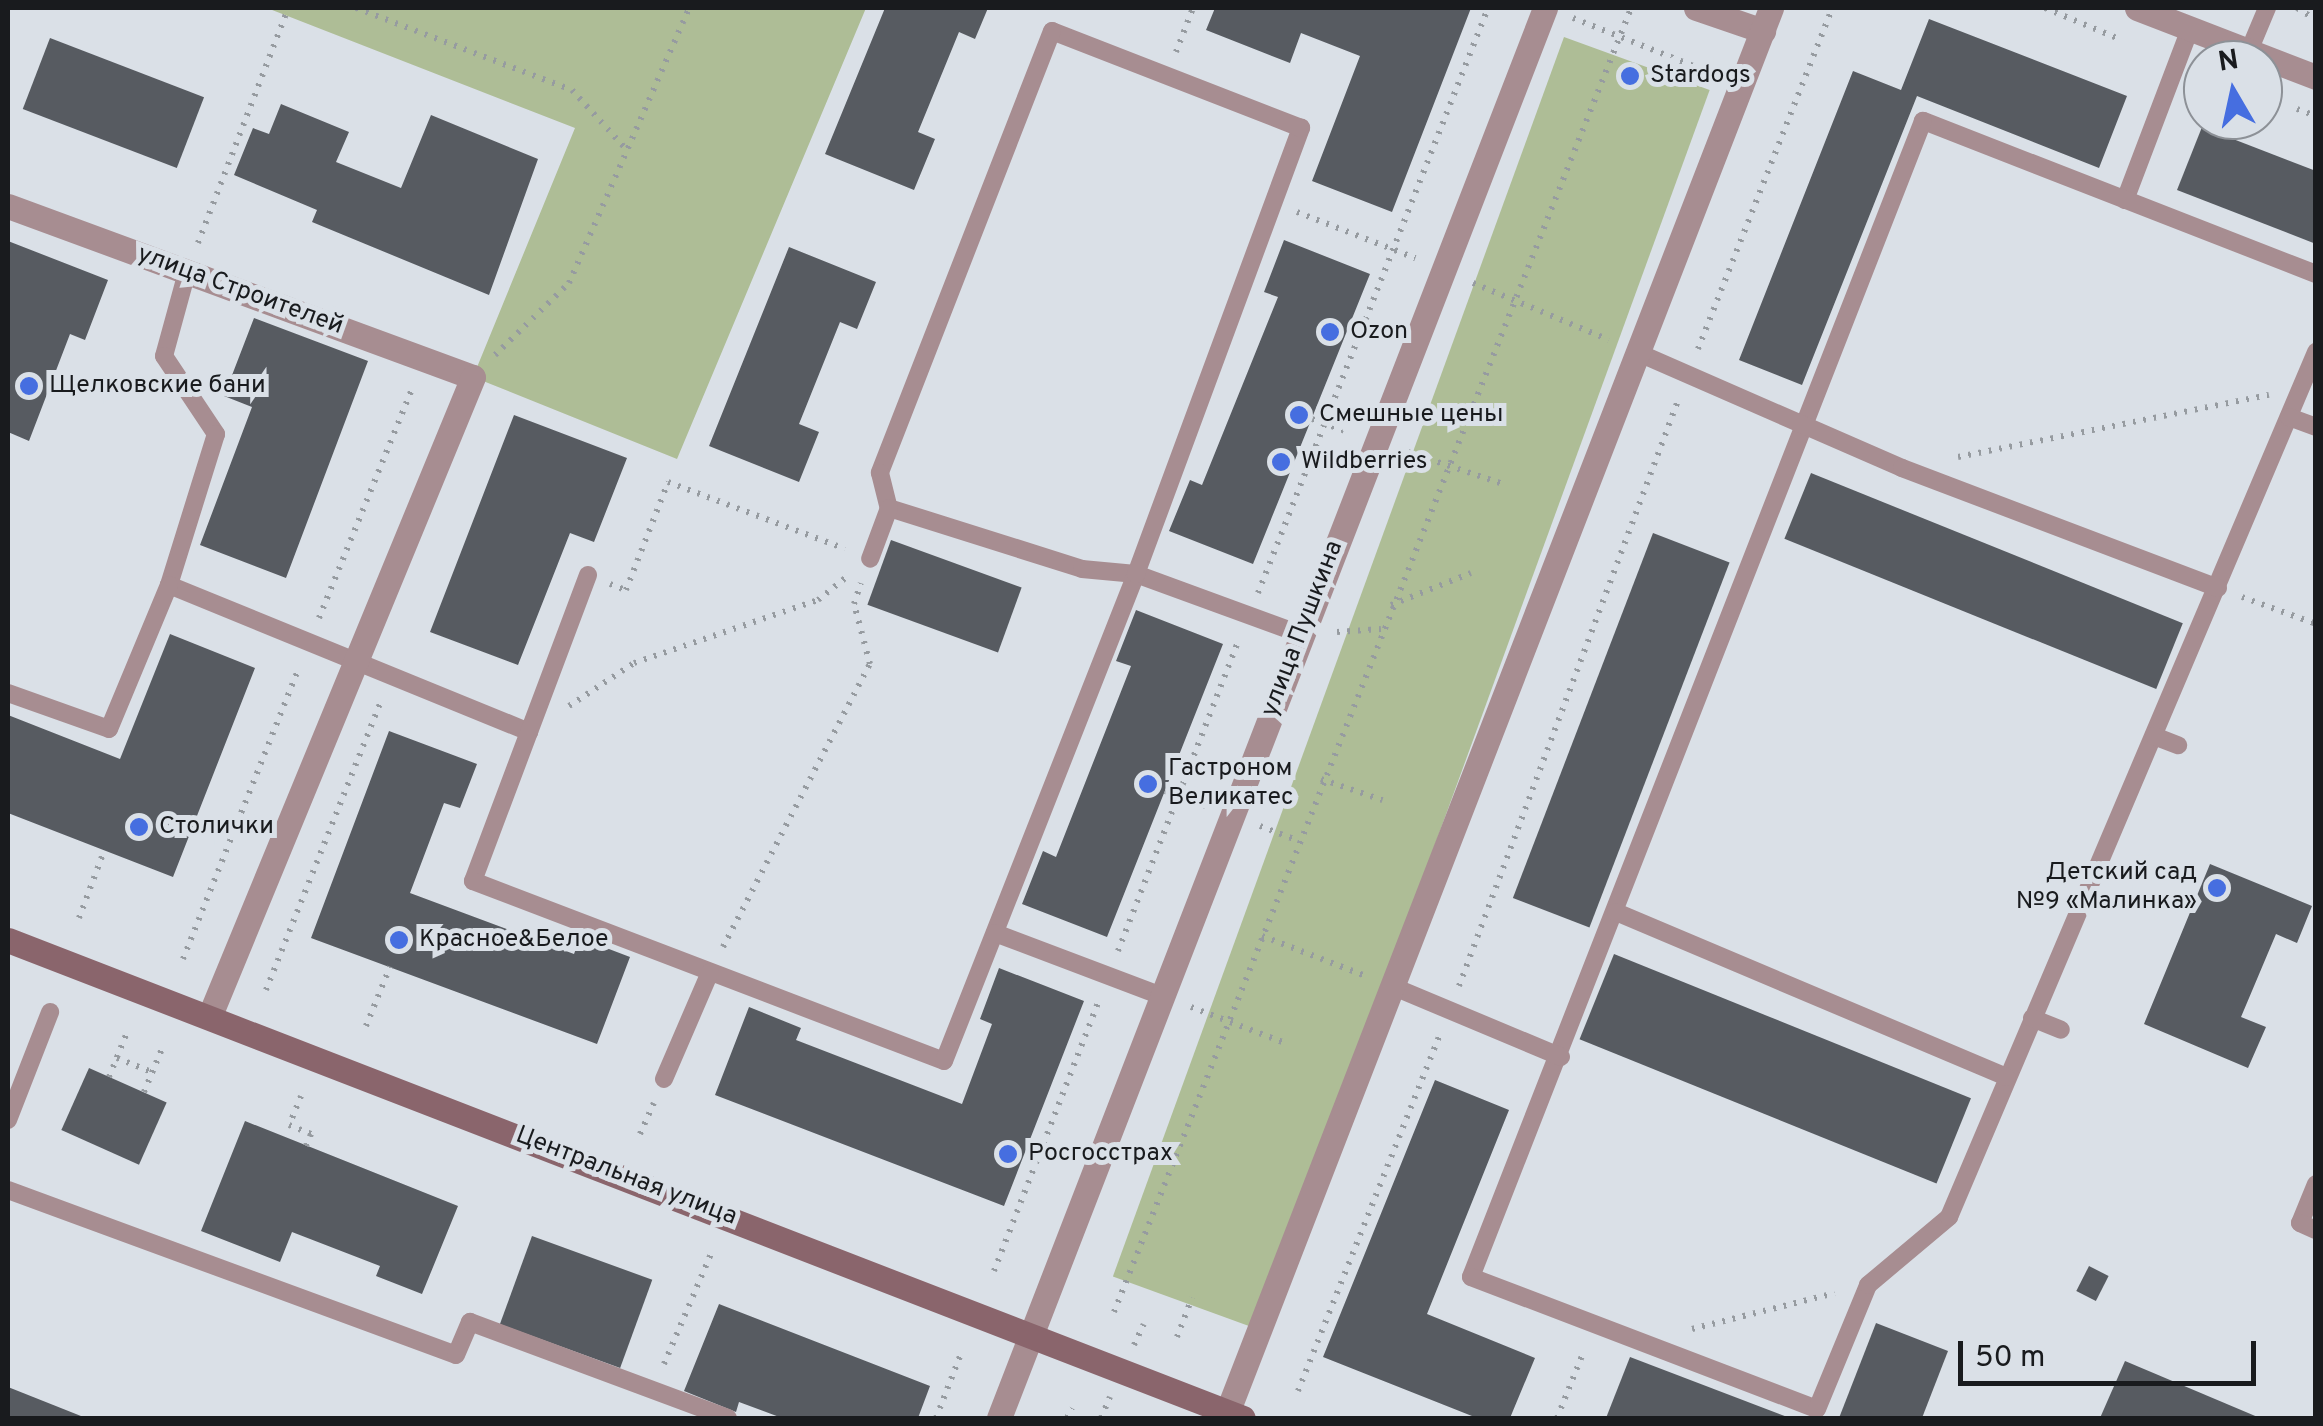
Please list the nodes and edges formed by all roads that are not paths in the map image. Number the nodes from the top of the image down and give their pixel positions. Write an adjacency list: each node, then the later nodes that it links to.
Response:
1 (1696, 8): 5 (street)
2 (2136, 8): 6 (street)
3 (2266, 8): 8 (lane)
4 (1555, 11): 26 (street, улица Пушкина)
5 (1767, 19): 16 (street)
6 (2190, 28): 7 (street); 11 (lane)
7 (2220, 40)
8 (2254, 40)
9 (2283, 64): 10 (street)
10 (2316, 77)
11 (2125, 200): 14 (lane); 18 (lane)
12 (8, 206): 13 (street, улица Строителей)
13 (186, 272): 24 (lane); 27 (street, улица Строителей)
14 (2316, 274)
15 (2316, 352): 17 (lane)
16 (1641, 354): 18 (lane); 36 (street)
17 (2289, 417): 19 (lane); 25 (lane)
18 (1802, 422): 25 (lane); 32 (lane)
19 (2316, 427)
20 (889, 508): 21 (lane); 22 (lane); 22 (lane)
21 (870, 558)
22 (1136, 574): 26 (lane); 33 (lane)
23 (588, 575): 29 (lane)
24 (169, 585): 27 (lane); 28 (lane)
25 (2218, 588): 30 (lane)
26 (1300, 634): 37 (street, улица Пушкина)
27 (358, 659): 29 (lane); 39 (street)
28 (8, 692)
29 (529, 732): 35 (lane)
30 (2154, 736): 31 (lane); 40 (lane)
31 (2178, 745)
32 (1616, 912): 42 (lane); 43 (lane)
33 (994, 933): 35 (lane); 37 (lane)
34 (8, 940): 39 (main road, Центральная улица)
35 (710, 972): 44 (lane)
36 (1394, 988): 42 (lane); 50 (street)
37 (1164, 997): 49 (street, улица Пушкина)
38 (50, 1012): 45 (lane)
39 (210, 1016): 49 (main road, Центральная улица)
40 (2032, 1018): 41 (lane); 43 (lane)
41 (2061, 1030)
42 (1562, 1057): 43 (lane)
43 (2007, 1076)
44 (664, 1079)
45 (8, 1120)
46 (2316, 1184): 48 (lane)
47 (8, 1190): 51 (lane)
48 (2316, 1230)
49 (1032, 1334): 50 (main road, Центральная улица); 52 (street, улица Пушкина)
50 (1232, 1416)
51 (728, 1418)
52 (999, 1418)

